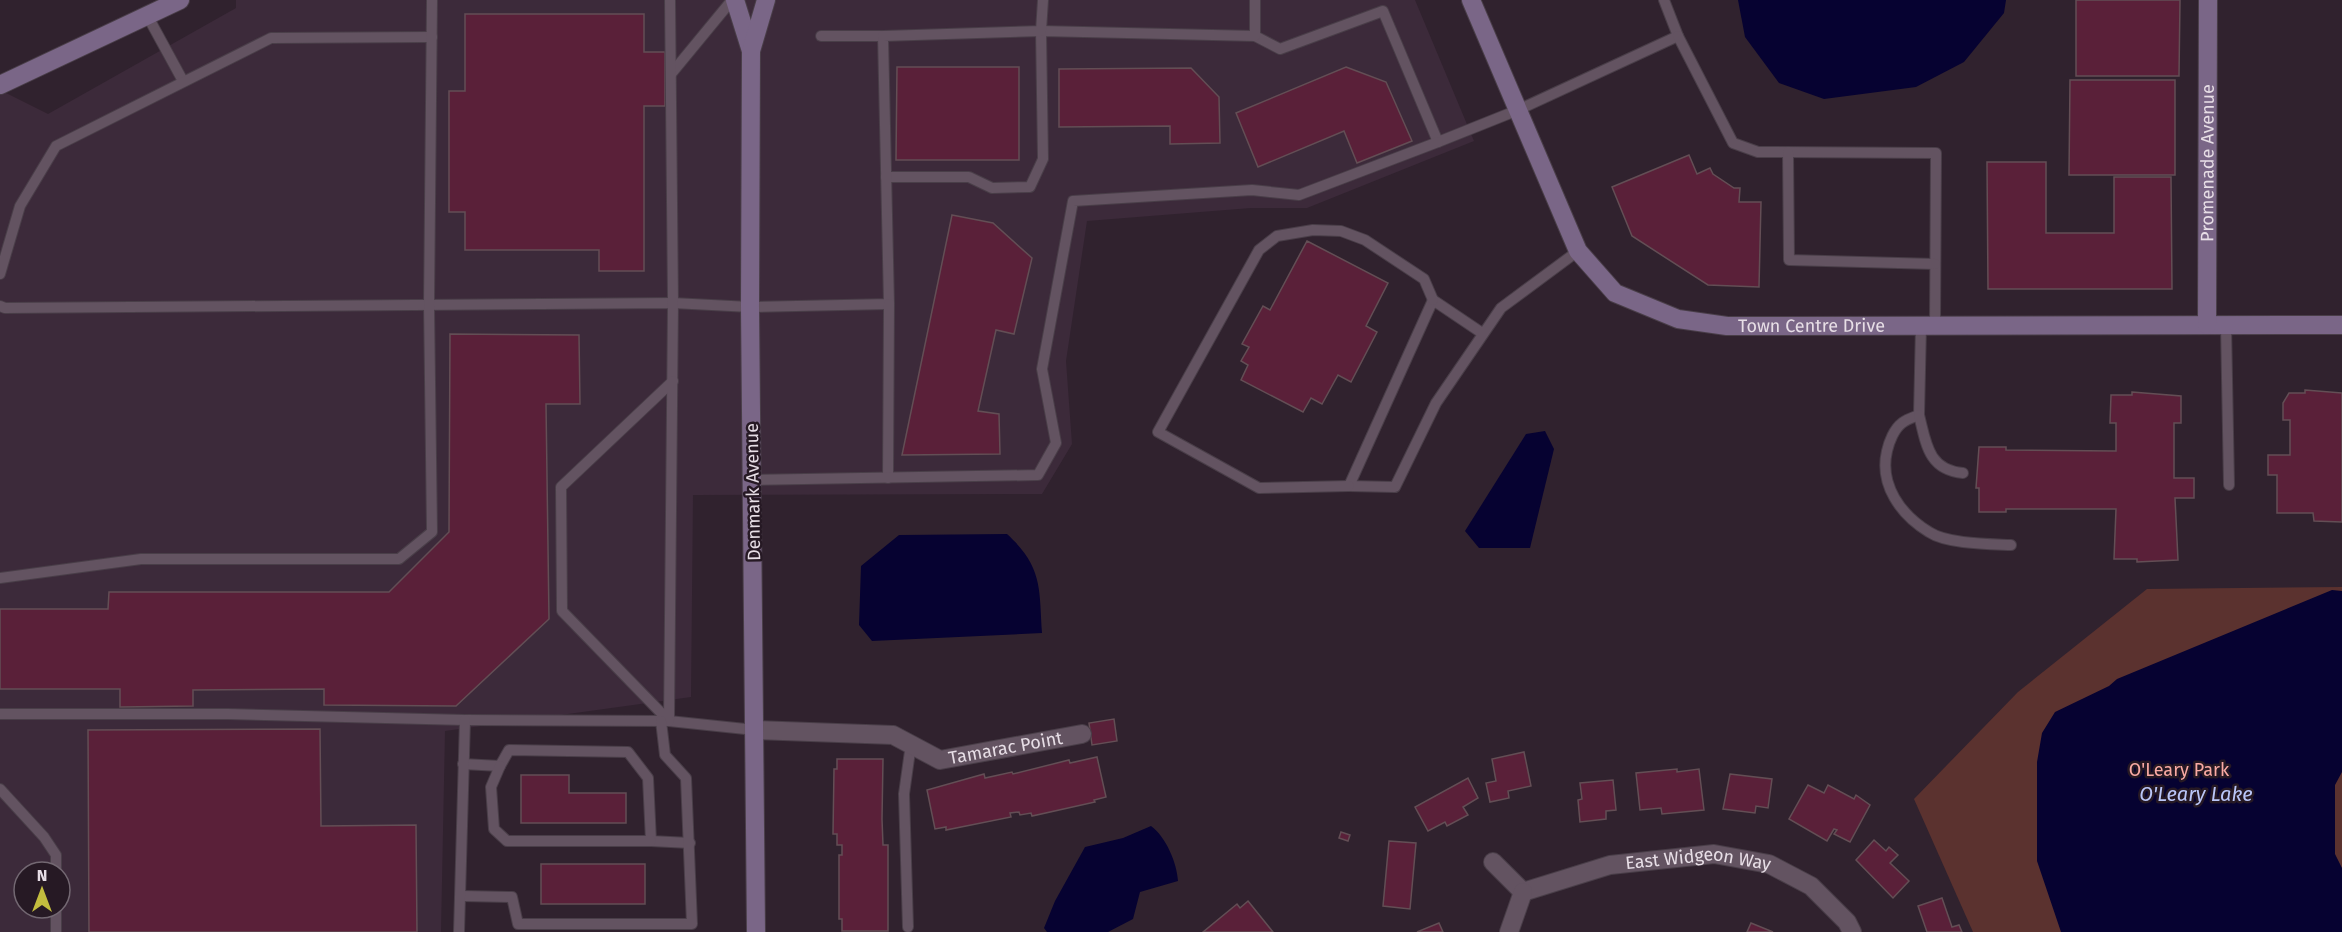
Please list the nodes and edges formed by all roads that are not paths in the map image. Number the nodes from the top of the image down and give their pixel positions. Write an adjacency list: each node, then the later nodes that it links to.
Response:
1 (180, 0): 11 (street)
2 (432, 0): 13 (lane)
3 (670, 0): 19 (lane)
4 (733, 0): 18 (street, Denmark Avenue); 19 (lane)
5 (765, 0): 18 (street, Denmark Avenue)
6 (1043, 0): 12 (lane)
7 (1255, 0): 16 (lane)
8 (1471, 0): 22 (street, Town Centre Drive)
9 (1665, 0): 17 (lane)
10 (2208, 0): 35 (street, Promenade Avenue)
11 (147, 15): 20 (lane); 21 (street)
12 (1041, 31): 15 (lane); 16 (lane); 25 (lane)
13 (432, 36): 20 (lane); 32 (lane)
14 (821, 36): 15 (lane)
15 (883, 36): 25 (lane)
16 (1255, 36): 23 (lane)
17 (1678, 36): 22 (lane); 24 (lane)
18 (751, 51): 34 (street, Denmark Avenue)
19 (671, 74): 30 (lane)
20 (183, 81): 28 (lane)
21 (0, 85)
22 (1518, 110): 23 (lane); 26 (street, Town Centre Drive)
23 (1438, 142): 43 (lane)
24 (1788, 152): 27 (lane); 27 (lane)
25 (886, 177): 31 (lane)
26 (1578, 251): 37 (street, Town Centre Drive); 39 (lane)
27 (1935, 264): 37 (lane)
28 (0, 274)
29 (1433, 300): 39 (lane); 46 (lane); 46 (lane)
30 (674, 303): 32 (lane); 34 (lane); 40 (lane)
31 (889, 304): 34 (lane); 43 (lane)
32 (429, 305): 33 (lane); 48 (lane)
33 (0, 306)
34 (750, 307): 44 (street, Denmark Avenue)
35 (2207, 325): 36 (street, Town Centre Drive); 37 (street, Town Centre Drive)
36 (2226, 325): 38 (street, Town Centre Drive); 45 (lane)
37 (1928, 326): 41 (lane)
38 (2342, 326)
39 (1482, 333): 46 (lane)
40 (673, 381): 51 (lane); 51 (lane)
41 (1919, 415): 42 (lane); 47 (lane)
42 (1963, 473)
43 (888, 478): 44 (lane)
44 (753, 480): 52 (street, Denmark Avenue)
45 (2229, 485)
46 (1349, 486)
47 (2012, 545)
48 (0, 578)
49 (0, 714): 50 (lane)
50 (465, 720): 51 (lane); 55 (lane)
51 (665, 721): 52 (lane); 59 (lane)
52 (755, 730): 54 (street, Tamarac Point); 67 (street, Denmark Avenue)
53 (1082, 734): 54 (street, Tamarac Point)
54 (911, 744): 64 (lane)
55 (463, 764): 56 (lane); 63 (lane)
56 (500, 766): 58 (lane); 58 (lane)
57 (0, 789): 60 (lane)
58 (651, 842): 59 (lane)
59 (690, 843): 65 (lane)
60 (56, 860)
61 (1493, 862): 62 (street)
62 (1523, 892): 68 (street); 69 (street, East Widgeon Way)
63 (462, 896): 65 (lane); 66 (lane)
64 (908, 927)
65 (692, 928)
66 (459, 932)
67 (756, 932)
68 (1509, 932)
69 (1852, 932)

